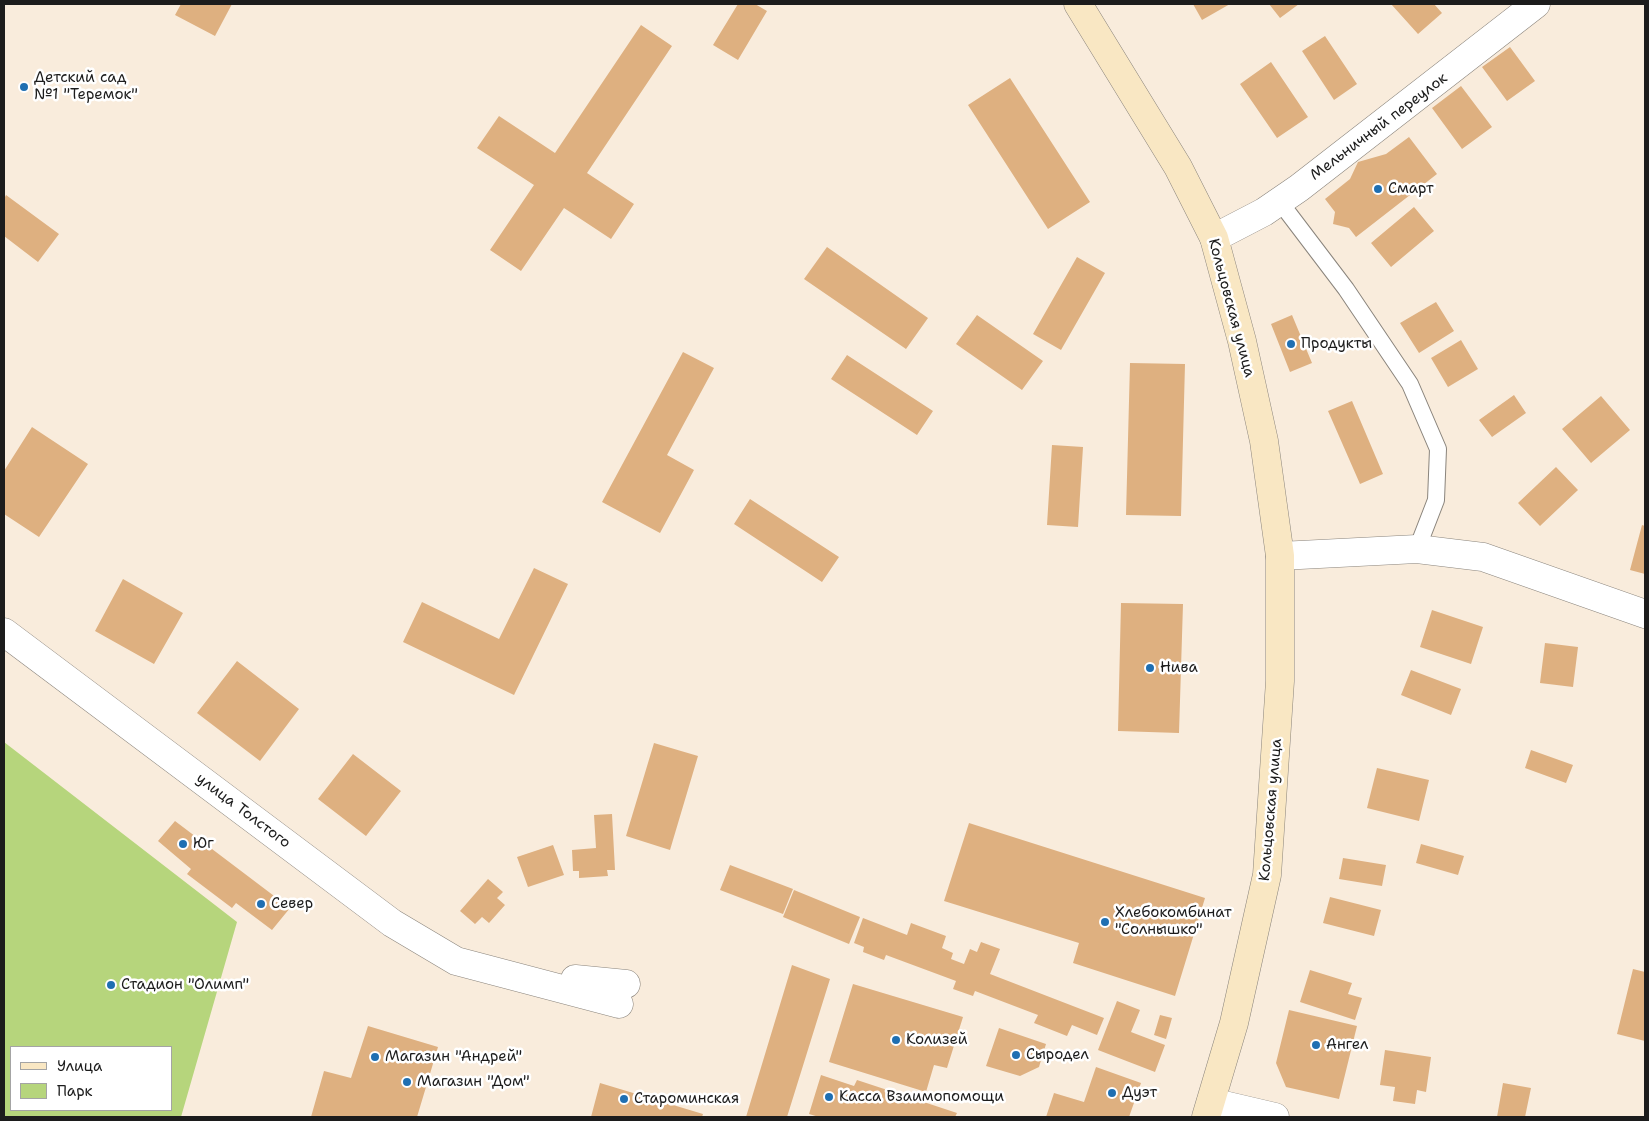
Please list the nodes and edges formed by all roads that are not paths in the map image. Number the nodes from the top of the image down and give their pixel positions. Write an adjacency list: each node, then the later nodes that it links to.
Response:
1 (1078, 4): 4 (main road, Кольцовская улица)
2 (1536, 4): 3 (street, Мельничный переулок)
3 (1280, 202): 4 (street, Мельничный переулок); 5 (lane)
4 (1214, 238): 6 (main road, Кольцовская улица)
5 (1417, 550): 6 (street); 7 (street)
6 (1280, 556): 10 (main road, Кольцовская улица)
7 (1645, 614)
8 (4, 632): 9 (street, улица Толстого)
9 (622, 994)
10 (1209, 1110): 11 (street)
11 (1275, 1117)

